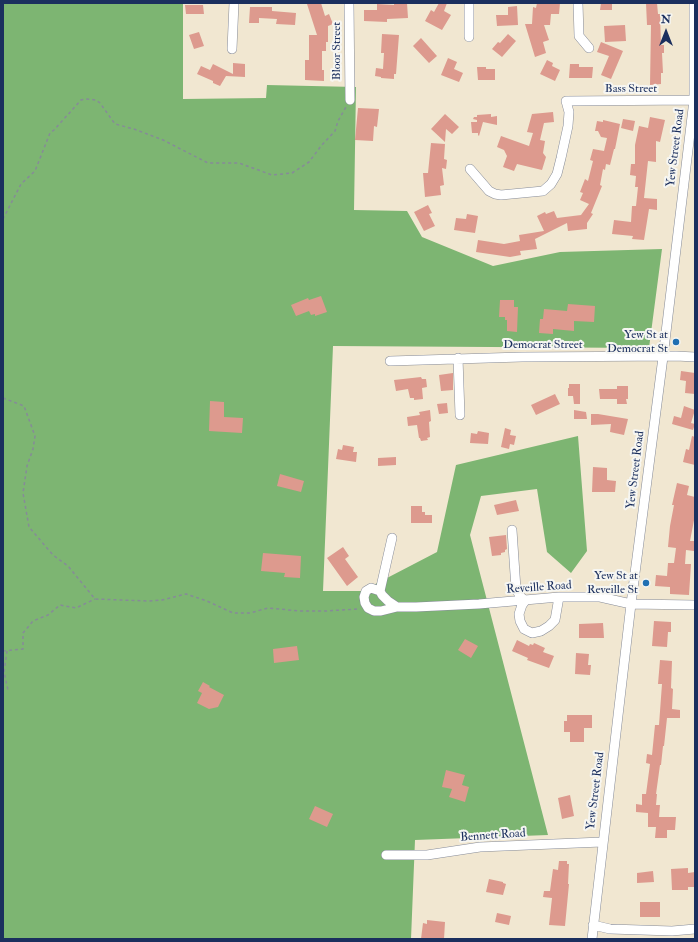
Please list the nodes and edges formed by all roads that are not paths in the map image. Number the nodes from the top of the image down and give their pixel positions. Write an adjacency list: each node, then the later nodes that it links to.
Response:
1 (234, 3): 7 (street)
2 (349, 3): 9 (street, Bloor Street)
3 (469, 3): 6 (street)
4 (578, 3): 8 (street)
5 (694, 3): 10 (street, Yew Street Road)
6 (470, 37)
7 (232, 48)
8 (589, 48)
9 (350, 100)
10 (694, 100): 11 (street, Bass Street); 12 (street, Yew Street Road)
11 (470, 169)
12 (663, 356): 13 (street, Democrat Street); 14 (street, Democrat Street); 22 (street, Yew Street Road)
13 (695, 357)
14 (458, 358): 15 (street, Democrat Street); 16 (street)
15 (390, 361)
16 (460, 415)
17 (512, 530): 21 (street)
18 (392, 538): 19 (street)
19 (380, 591): 24 (street); 24 (street, Reveille Road)
20 (559, 597): 21 (street, Reveille Road); 21 (street); 22 (street, Reveille Road)
21 (525, 601): 24 (street, Reveille Road)
22 (631, 604): 23 (street, Reveille Road); 25 (street, Yew Street Road)
23 (695, 605)
24 (397, 607)
25 (602, 842): 26 (street, Bennett Road); 27 (street, Yew Street Road)
26 (386, 855)
27 (593, 925): 28 (street); 29 (street, Yew Street Road)
28 (695, 929)
29 (592, 939)

